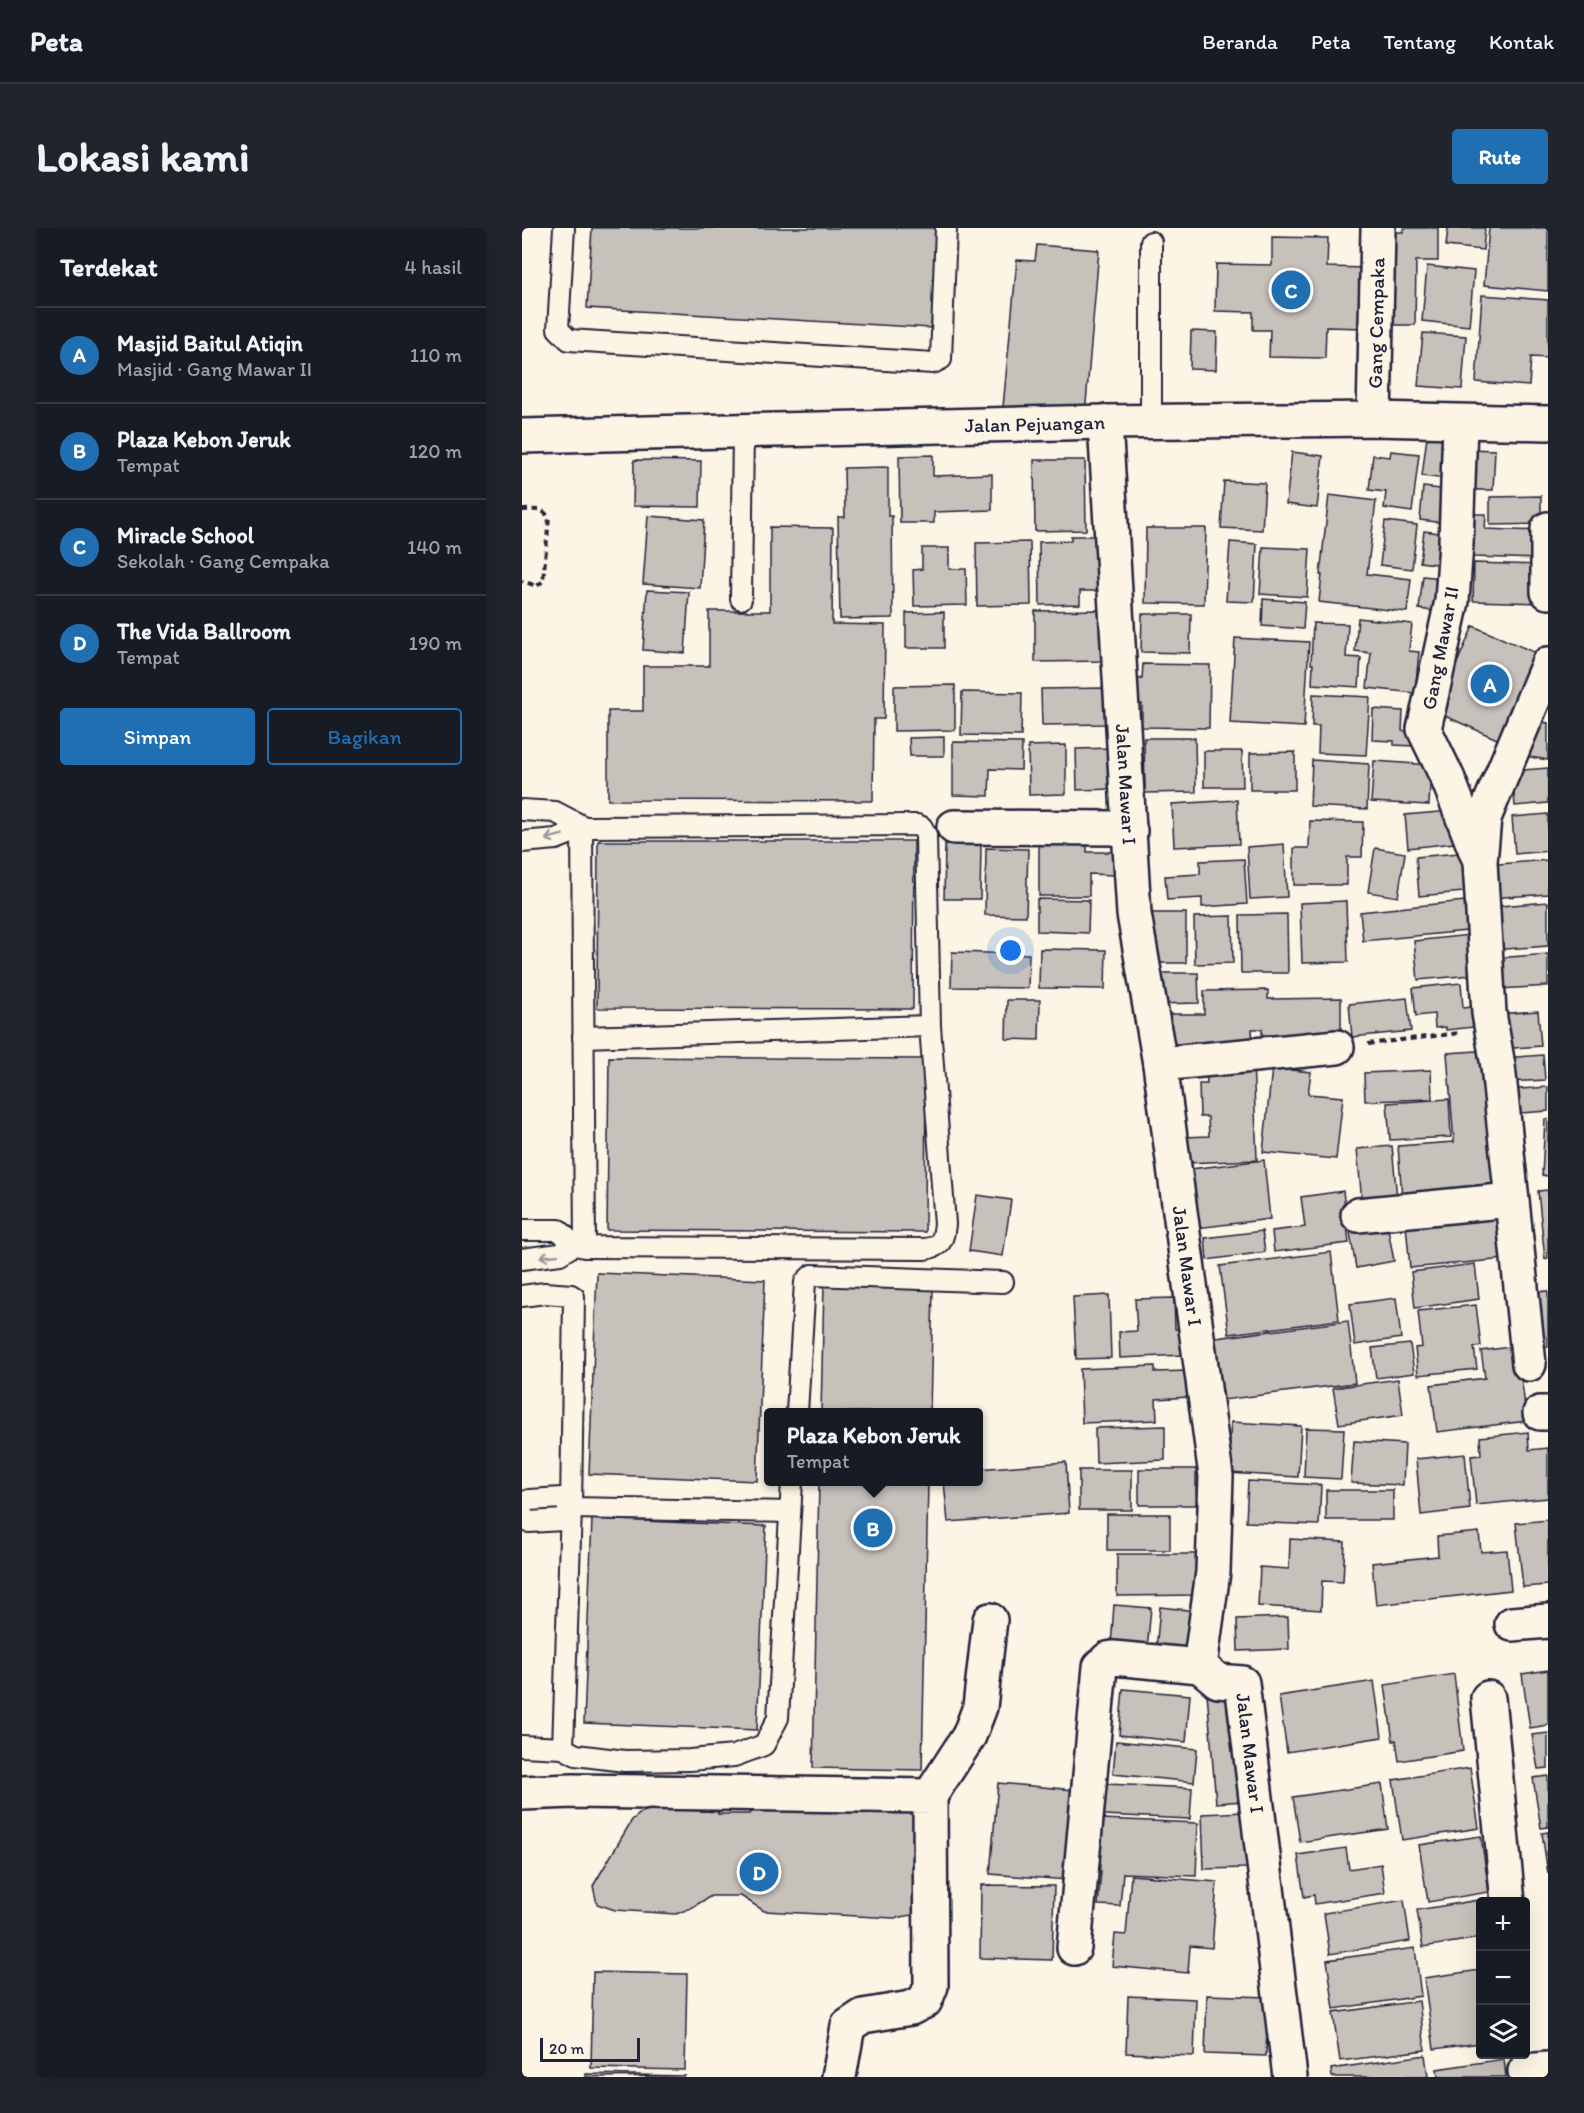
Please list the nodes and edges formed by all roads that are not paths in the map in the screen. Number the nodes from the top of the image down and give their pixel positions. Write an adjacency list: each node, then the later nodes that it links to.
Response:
1 (564, 228): 2 (lane)
2 (946, 228)
3 (1378, 228): 5 (street, Gang Cempaka)
4 (1151, 242): 7 (lane)
5 (1374, 419): 7 (street, Jalan Pejuangan); 8 (street, Jalan Pejuangan)
6 (1106, 422): 7 (street, Jalan Pejuangan); 10 (street, Jalan Pejuangan); 19 (street, Jalan Mawar I)
7 (1151, 423)
8 (1460, 423): 9 (street, Jalan Pejuangan); 21 (street, Gang Mawar II)
9 (1548, 423)
10 (743, 430): 11 (street, Jalan Pejuangan); 14 (lane)
11 (522, 436)
12 (1548, 529): 13 (street)
13 (1548, 592)
14 (741, 599)
15 (1548, 664): 21 (street)
16 (522, 810): 18 (lane)
17 (954, 826): 19 (street)
18 (583, 827): 20 (lane, one-way to 20); 22 (lane); 23 (lane)
19 (1130, 831): 25 (street, Jalan Mawar I)
20 (522, 842)
21 (1480, 862): 26 (street)
22 (930, 1026): 23 (lane); 29 (lane)
23 (583, 1037): 29 (lane)
24 (1337, 1047): 25 (street)
25 (1160, 1064): 43 (street, Jalan Mawar I)
26 (1511, 1200): 27 (street); 33 (street)
27 (1358, 1215)
28 (522, 1230): 29 (lane)
29 (579, 1246): 30 (lane, one-way to 30)
30 (522, 1259)
31 (1003, 1282): 34 (lane)
32 (522, 1296): 37 (lane)
33 (1529, 1364)
34 (797, 1408)
35 (792, 1486): 38 (lane)
36 (522, 1505): 37 (lane)
37 (571, 1508): 38 (lane); 39 (lane); 46 (lane)
38 (790, 1512): 46 (lane)
39 (522, 1517)
40 (990, 1620): 48 (street)
41 (1548, 1621): 42 (street)
42 (1512, 1624)
43 (1200, 1666): 50 (street); 52 (street, Jalan Mawar I)
44 (1488, 1698): 49 (street)
45 (522, 1746): 46 (lane)
46 (563, 1748)
47 (522, 1793): 48 (street)
48 (930, 1796): 51 (street)
49 (1508, 1897)
50 (1074, 1948)
51 (838, 2077)
52 (1290, 2077)

